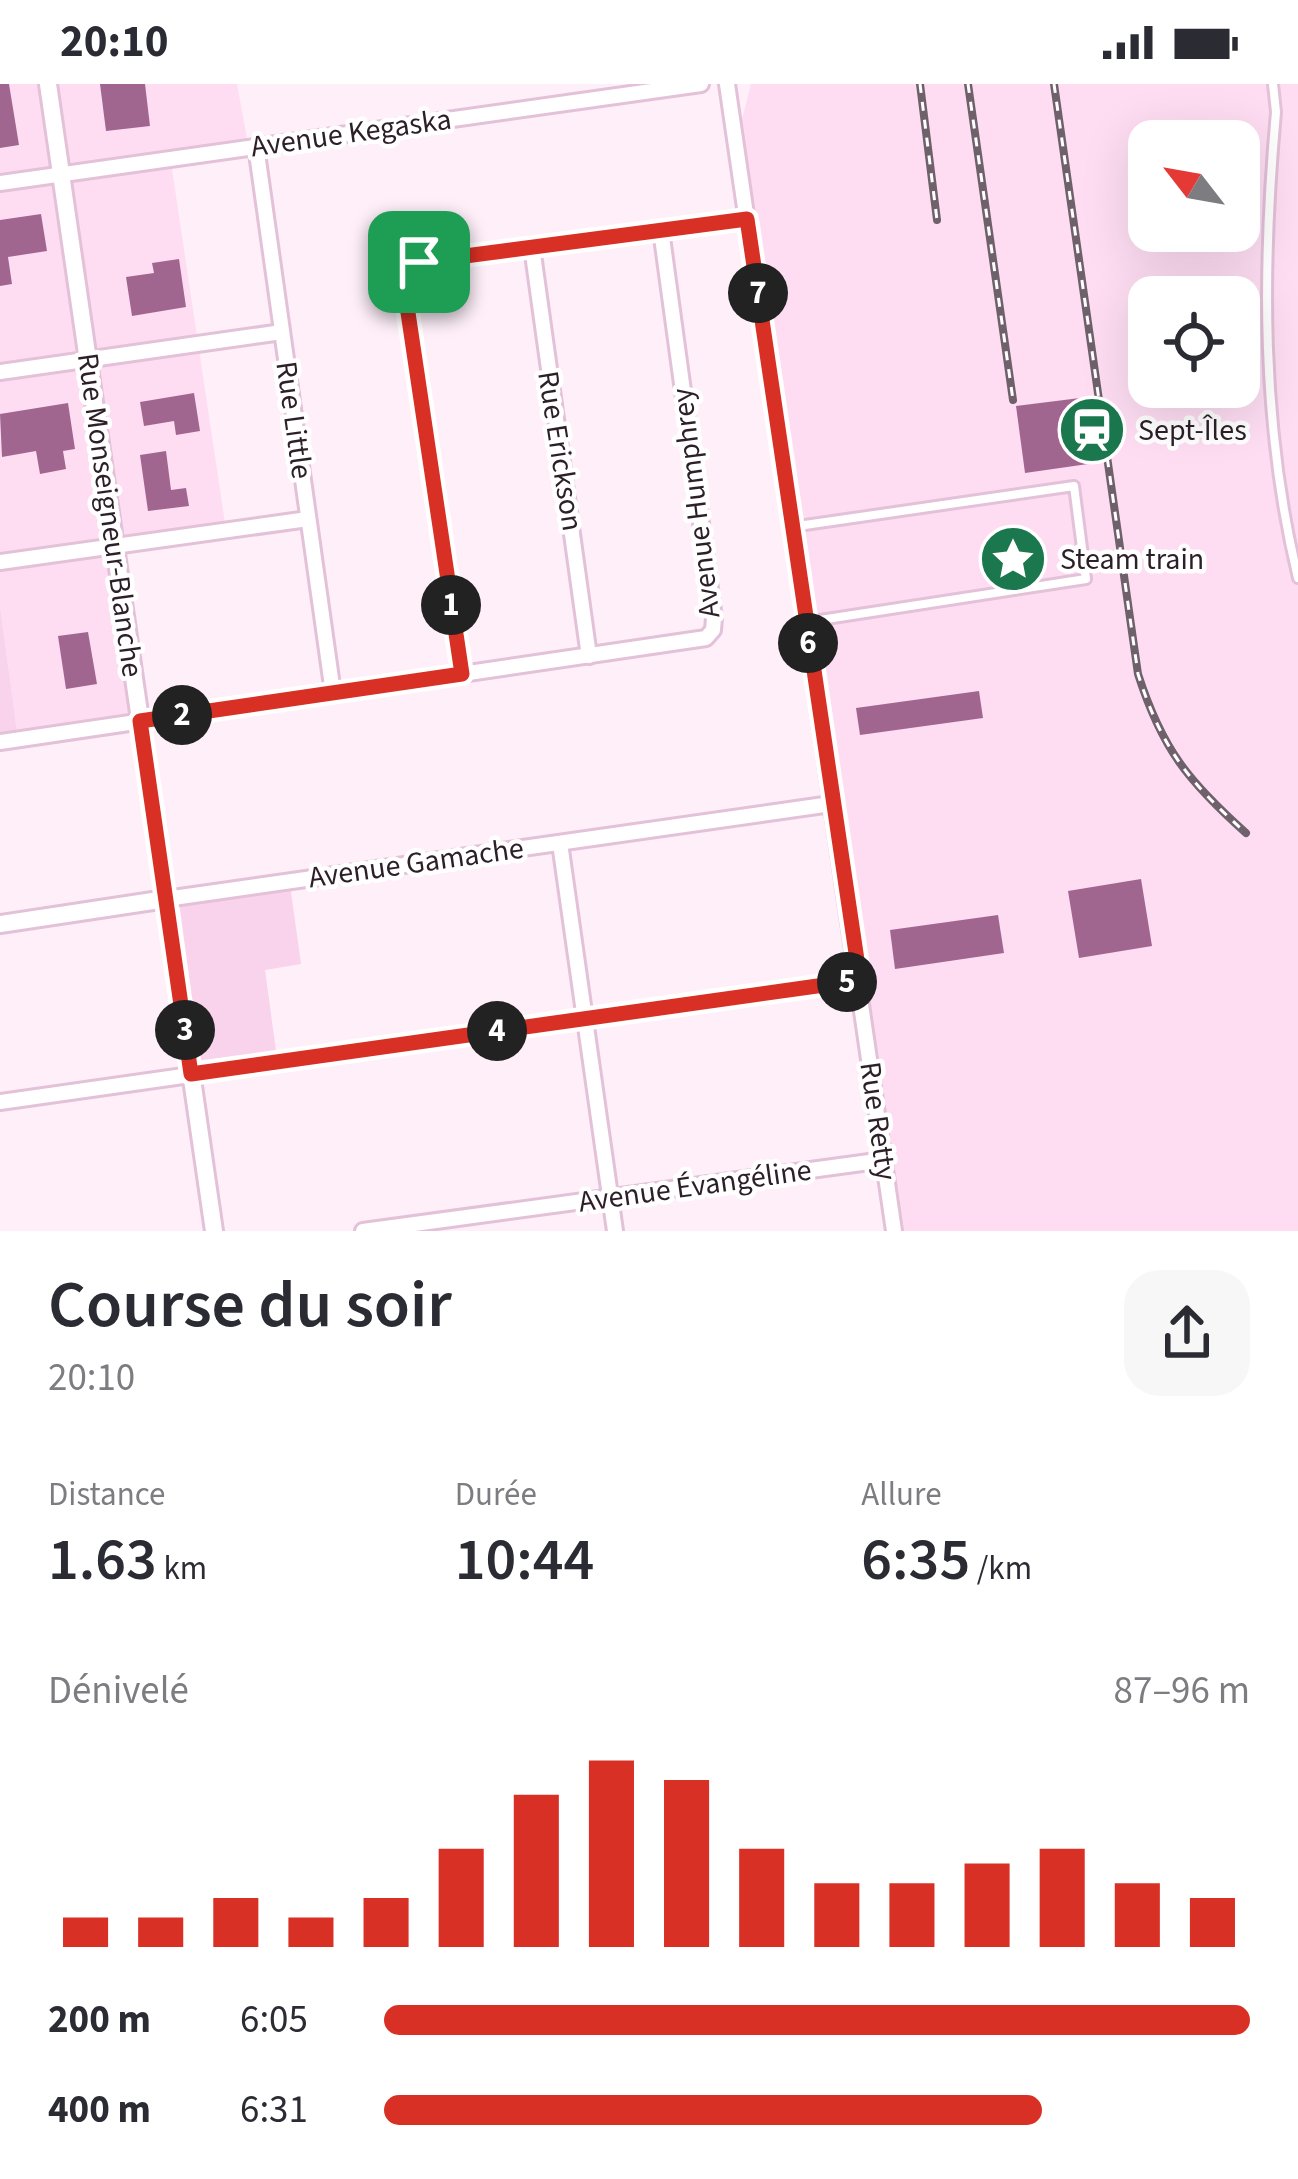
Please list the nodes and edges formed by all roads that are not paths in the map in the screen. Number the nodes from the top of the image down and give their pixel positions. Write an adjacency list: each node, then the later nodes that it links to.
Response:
1 (48, 84): 6 (street, Rue Monseigneur-Blanche)
2 (701, 84): 5 (street, Avenue Kegaska)
3 (727, 84): 8 (street, Rue Retty)
4 (1273, 84): 18 (lane)
5 (256, 146): 6 (street, Avenue Kegaska); 11 (street, Rue Little)
6 (61, 174): 7 (street, Avenue Kegaska); 12 (street, Rue Monseigneur-Blanche)
7 (0, 182)
8 (747, 219): 9 (street); 15 (street, Rue Retty)
9 (661, 230): 10 (street); 20 (street, Avenue Humphrey)
10 (532, 247): 20 (street, Rue Erickson); 21 (street)
11 (282, 332): 12 (street); 14 (street, Rue Little)
12 (88, 359): 13 (street); 16 (street, Rue Monseigneur-Blanche)
13 (0, 372)
14 (308, 519): 16 (street); 22 (street, Rue Little)
15 (791, 526): 19 (street, Rue Retty); 19 (lane)
16 (115, 545): 17 (street); 23 (street, Rue Monseigneur-Blanche)
17 (0, 562)
18 (1298, 578)
19 (805, 622): 25 (street, Rue Retty)
20 (589, 656): 21 (street, Avenue Humphrey)
21 (462, 674): 22 (street, Avenue Humphrey)
22 (333, 693): 23 (street, Avenue Humphrey)
23 (140, 721): 24 (street, Avenue Humphrey); 27 (street, Rue Monseigneur-Blanche)
24 (0, 742)
25 (831, 804): 26 (street, Avenue Gamache); 29 (street, Rue Retty)
26 (560, 843): 27 (street, Avenue Gamache); 30 (street)
27 (166, 899): 28 (street, Avenue Gamache); 31 (street, Rue Monseigneur-Blanche)
28 (0, 924)
29 (860, 980): 30 (street); 33 (street, Rue Retty)
30 (585, 1019): 31 (street); 34 (street)
31 (191, 1074): 32 (street); 35 (street, Rue Monseigneur-Blanche)
32 (0, 1102)
33 (884, 1160): 34 (street, Avenue Évangéline); 38 (street, Rue Retty)
34 (610, 1197): 36 (street, Avenue Évangéline); 37 (street)
35 (214, 1231)
36 (363, 1231)
37 (615, 1231)
38 (893, 1231)

